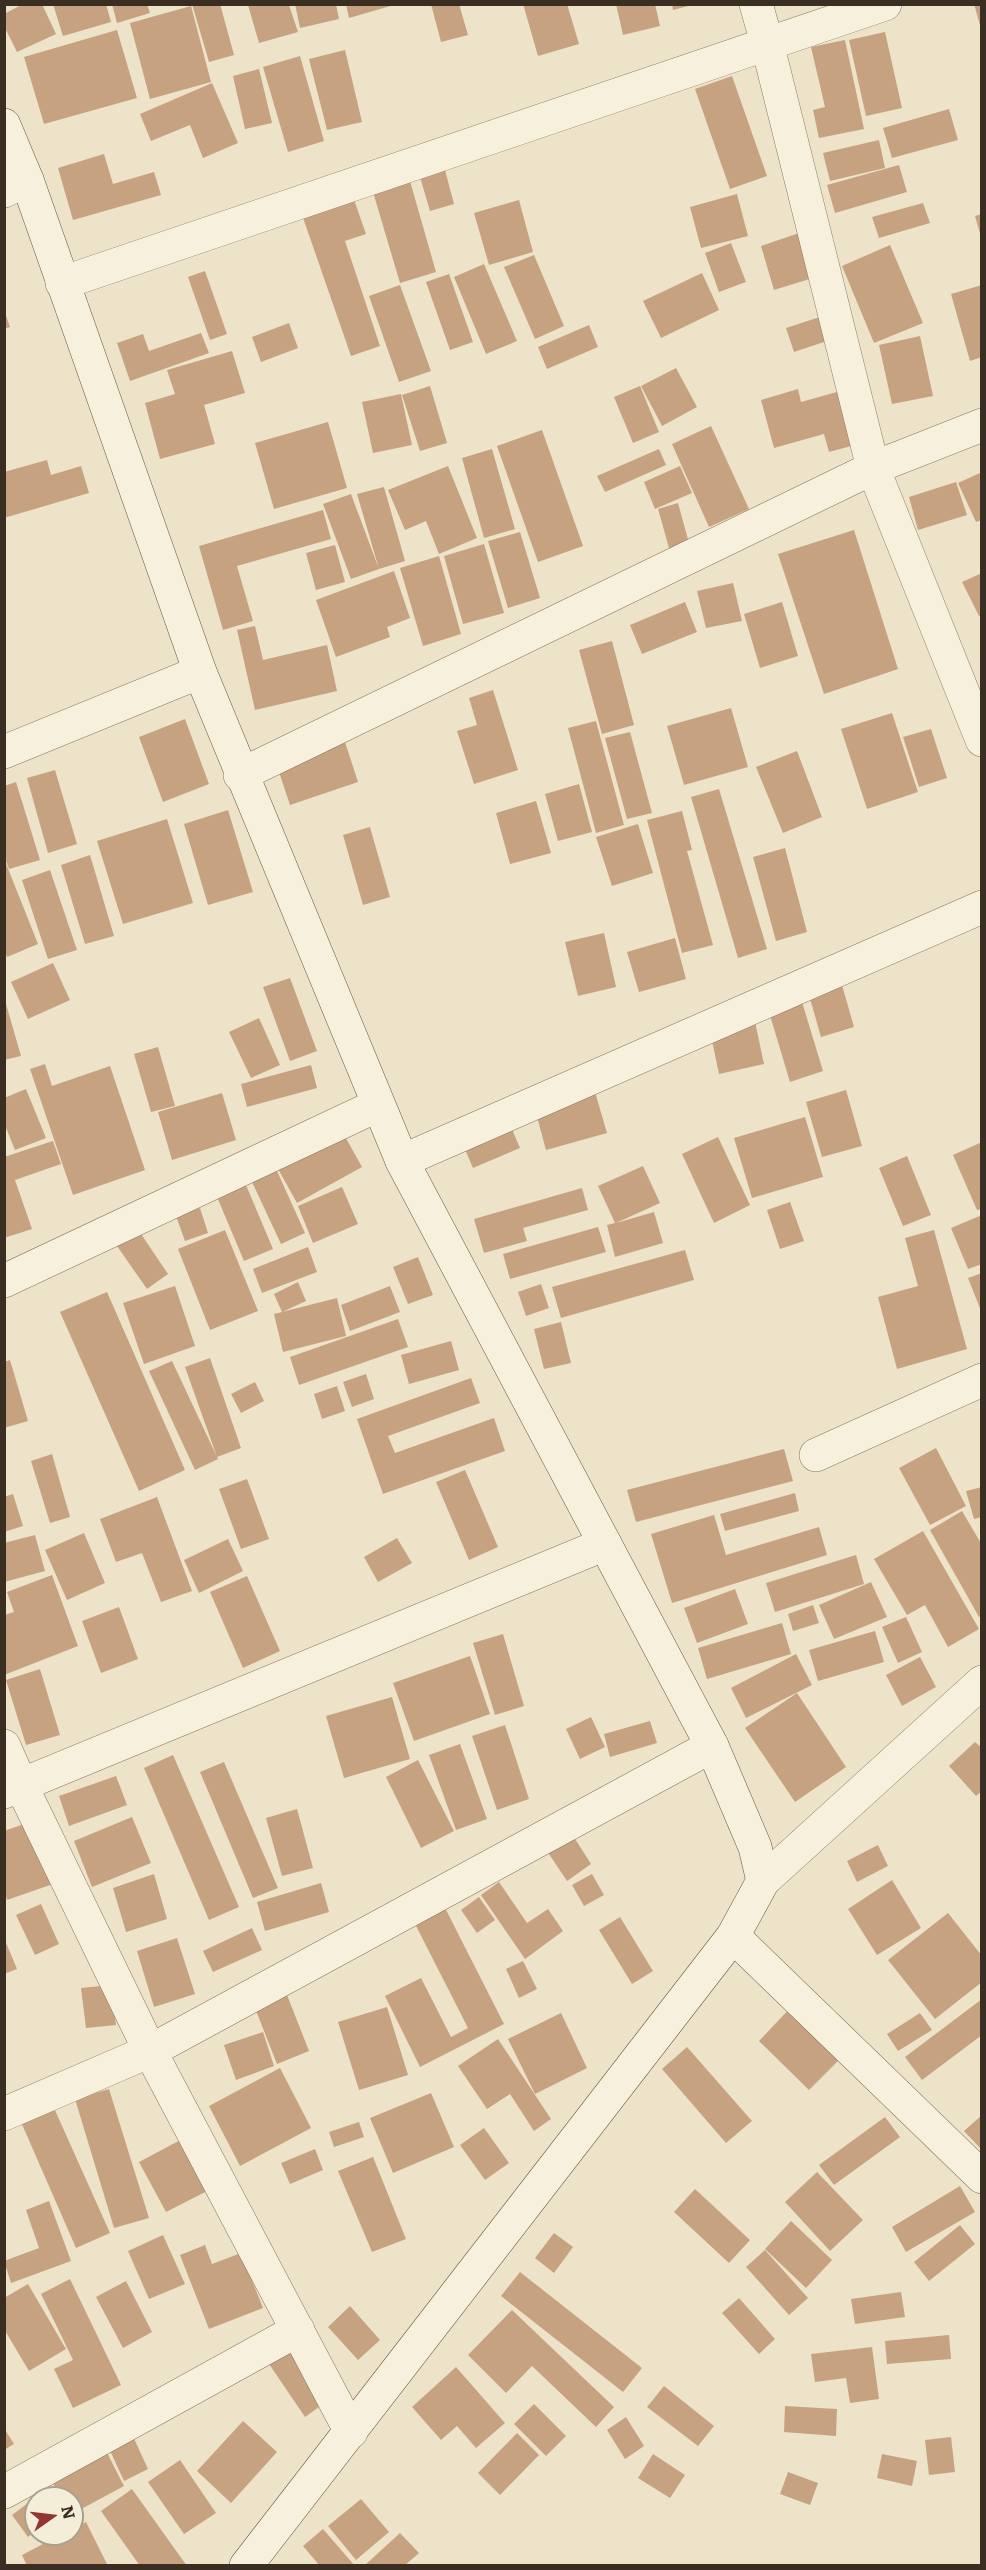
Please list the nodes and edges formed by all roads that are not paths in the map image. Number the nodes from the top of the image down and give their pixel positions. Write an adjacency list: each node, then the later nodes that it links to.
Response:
1 (756, 4): 3 (street)
2 (885, 4): 3 (street)
3 (767, 43): 6 (street); 8 (street)
4 (4, 125): 5 (street)
5 (16, 185): 6 (street)
6 (62, 283): 9 (street)
7 (981, 425): 8 (street)
8 (873, 468): 10 (street); 12 (street)
9 (200, 672): 11 (street); 12 (street)
10 (981, 740)
11 (4, 752)
12 (240, 775): 14 (street)
13 (981, 907): 15 (street)
14 (378, 1105): 15 (street); 16 (street)
15 (402, 1161): 19 (street)
16 (4, 1281)
17 (981, 1380): 18 (street)
18 (816, 1455)
19 (605, 1544): 22 (street); 23 (street)
20 (981, 1682): 24 (street)
21 (4, 1746): 23 (street)
22 (712, 1746): 24 (street); 26 (street)
23 (13, 1789): 26 (street)
24 (763, 1881): 25 (street)
25 (733, 1936): 28 (street); 30 (street)
26 (150, 2051): 27 (street); 29 (street)
27 (4, 2114)
28 (981, 2177)
29 (298, 2330): 30 (street); 31 (street)
30 (351, 2432): 32 (street)
31 (4, 2492)
32 (246, 2565)

